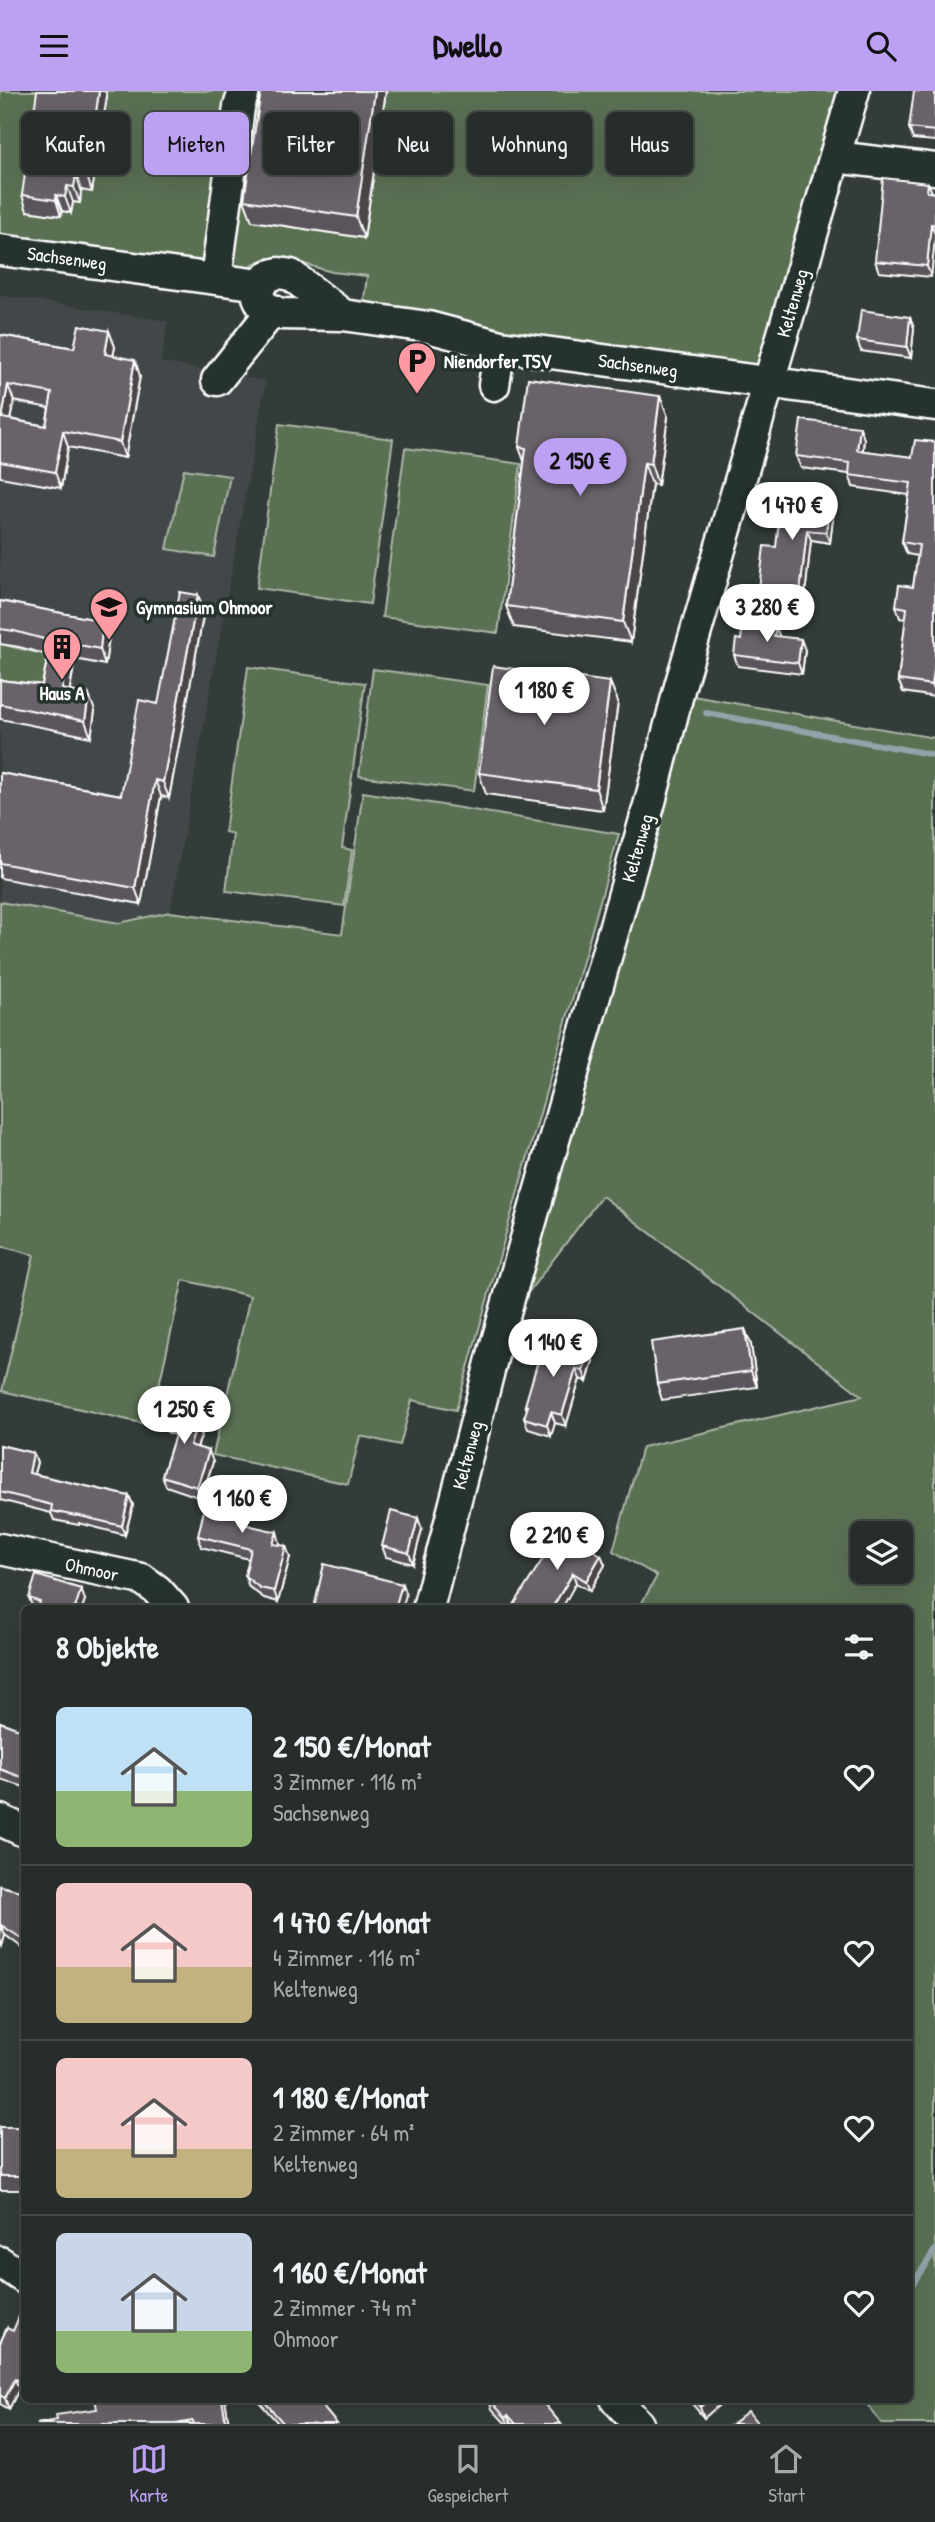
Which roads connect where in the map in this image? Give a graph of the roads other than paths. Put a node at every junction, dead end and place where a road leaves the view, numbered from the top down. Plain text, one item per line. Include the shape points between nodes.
1 (244, 91) edge
2 (854, 91) edge
3 (835, 157) junction
4 (935, 169) edge
5 (0, 250) edge
6 (216, 278) junction
7 (266, 298) junction
8 (343, 315) junction
9 (500, 346) junction
10 (217, 380) dead end
11 (769, 382) junction
12 (494, 385) dead end
13 (935, 405) edge
14 (0, 1549) edge
15 (170, 1605) edge
16 (429, 1605) edge
17 (0, 1820) edge
18 (21, 1830) edge
19 (0, 2262) edge
20 (21, 2275) edge
21 (620, 2403) edge
22 (638, 2424) edge

1 - 6 street
2 - 3 street, Keltenweg
3 - 4 street
3 - 11 street, Keltenweg
5 - 6 street, Sachsenweg
6 - 7 street, Sachsenweg
7 - 8 street, Sachsenweg via 289,315
7 - 8 street, Sachsenweg via 268,276 279,272 291,275
7 - 10 street
8 - 9 street, Sachsenweg via 428,327
9 - 11 street, Sachsenweg
9 - 12 street
11 - 13 street, Sachsenweg
11 - 16 street, Keltenweg via 493,1355
14 - 15 street, Ohmoor via 142,1579
17 - 18 street
19 - 20 street
21 - 22 street

